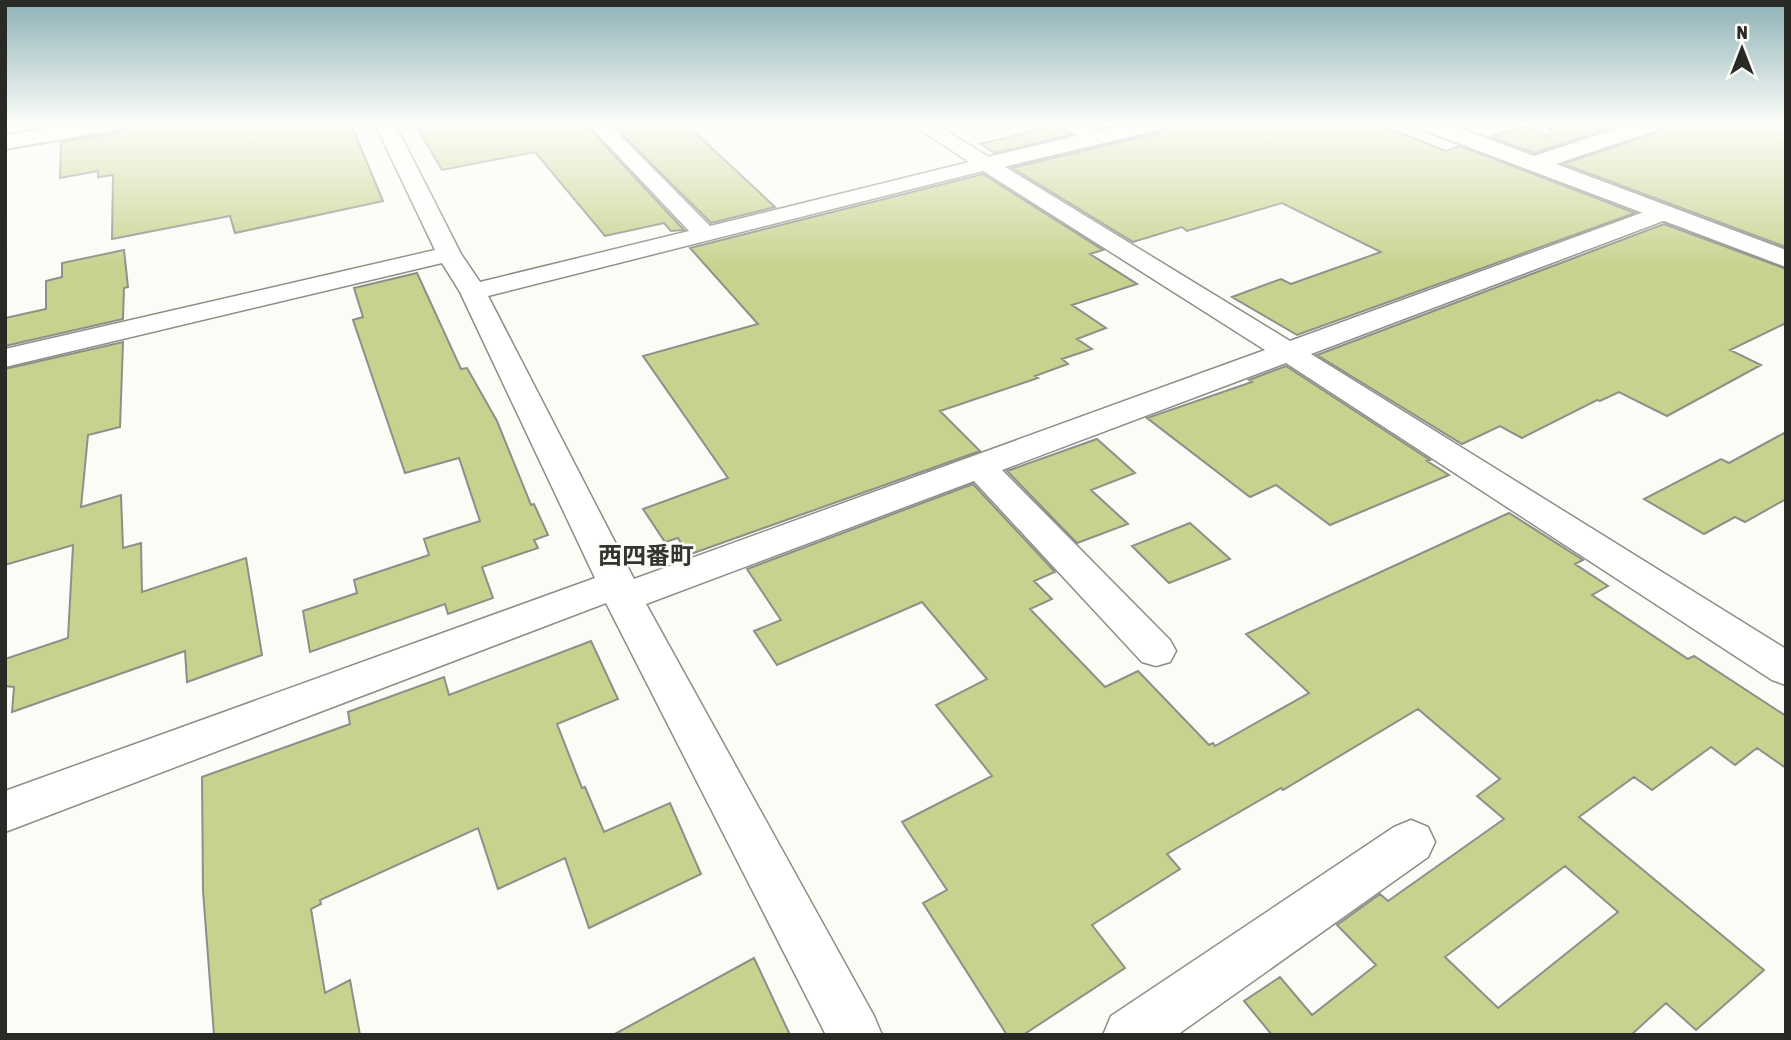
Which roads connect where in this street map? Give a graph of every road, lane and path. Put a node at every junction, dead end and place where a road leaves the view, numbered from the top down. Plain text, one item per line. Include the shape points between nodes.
1 (409, 173) edge
2 (645, 173) edge
3 (949, 173) edge
4 (1003, 173) edge
5 (1559, 173) edge
6 (1663, 213) junction
7 (704, 233) junction
8 (449, 254) junction
9 (1786, 259) edge
10 (473, 292) junction
11 (1288, 352) junction
12 (5, 358) edge
13 (980, 467) junction
14 (621, 591) junction
15 (1156, 651) dead end
16 (1786, 669) edge
17 (5, 812) edge
18 (1412, 842) dead end
19 (855, 1035) edge
20 (1130, 1035) edge

1 - 8 street
2 - 7 street
3 - 7 street
4 - 11 street
5 - 6 street
6 - 9 street
6 - 11 street
7 - 10 street
8 - 10 street
8 - 12 street
10 - 14 street
11 - 13 street
11 - 16 street
13 - 14 street
13 - 15 street
14 - 17 street
14 - 19 street
18 - 20 street

